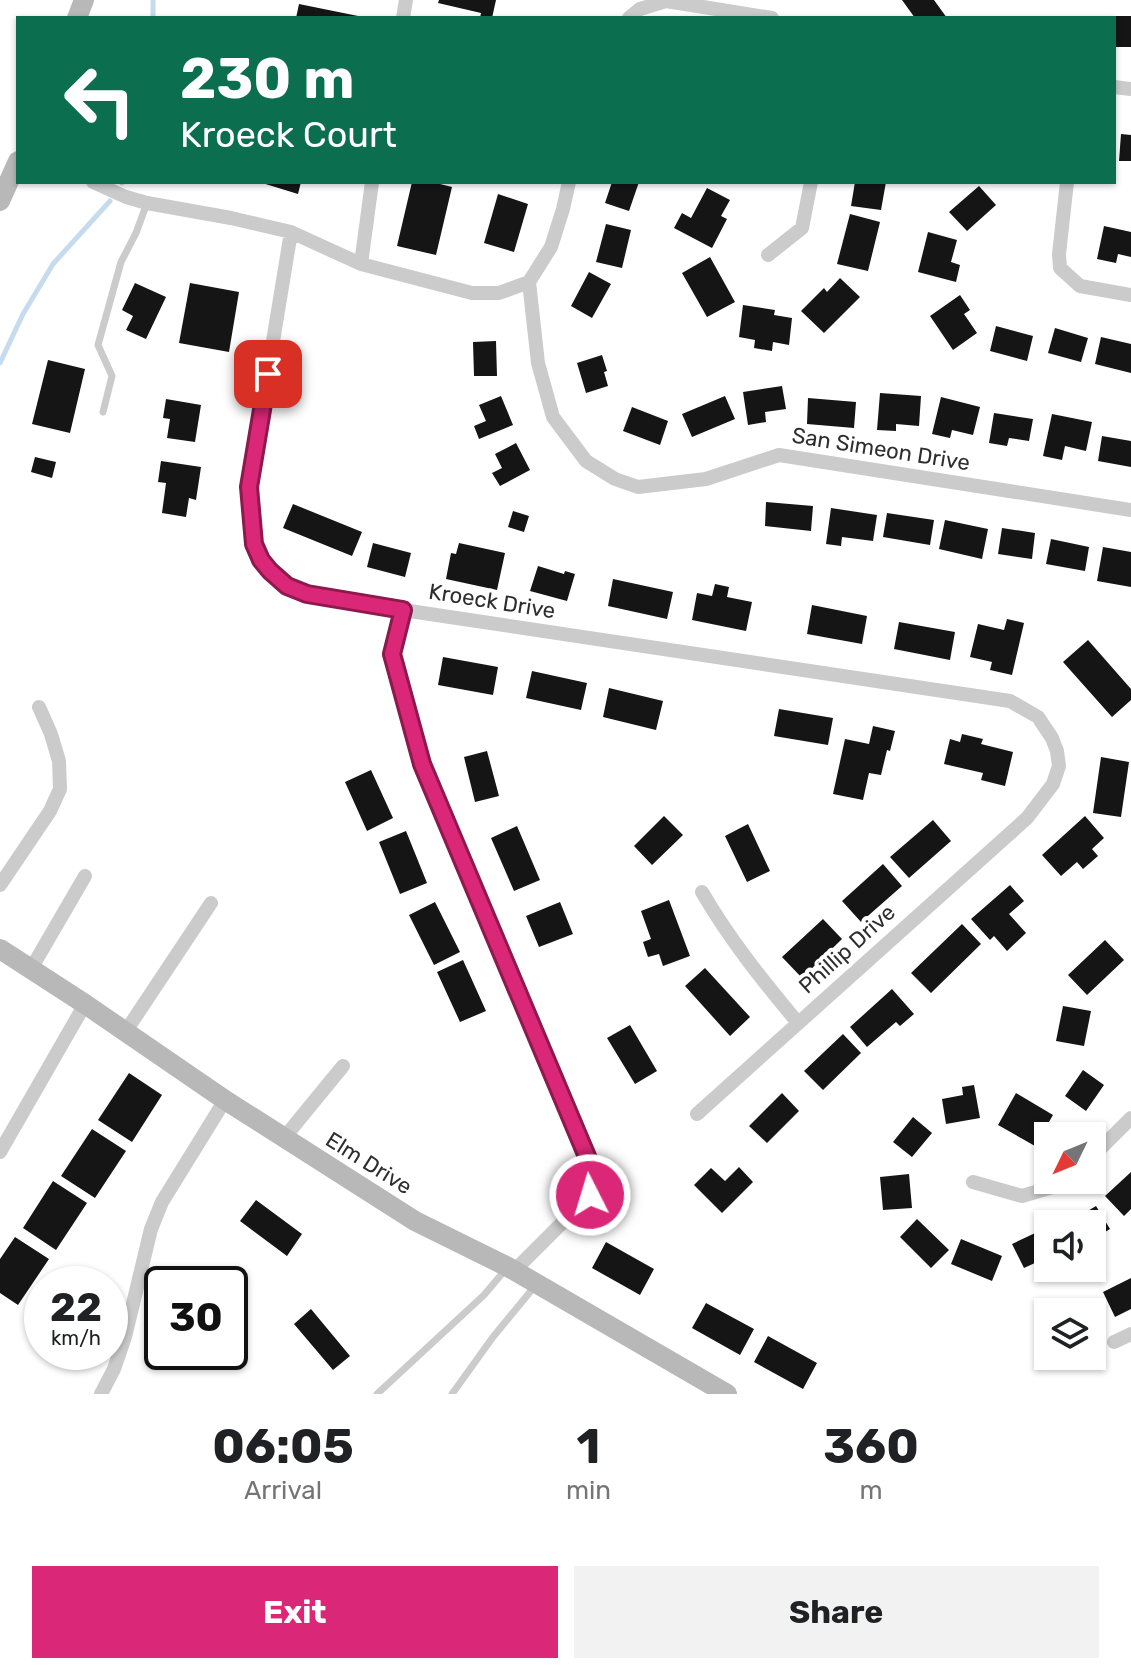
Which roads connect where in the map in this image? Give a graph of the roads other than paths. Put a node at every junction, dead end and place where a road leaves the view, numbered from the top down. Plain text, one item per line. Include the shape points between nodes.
1 (631, 16) edge
2 (760, 16) edge
3 (16, 165) edge
4 (97, 184) edge
5 (372, 184) edge
6 (569, 184) edge
7 (811, 184) edge
8 (1067, 184) edge
9 (0, 201) edge
10 (147, 203) junction
11 (291, 232) junction
12 (768, 255) dead end
13 (361, 264) junction
14 (529, 282) junction
15 (1131, 295) edge
16 (103, 412) dead end
17 (1131, 510) edge
18 (403, 610) junction
19 (39, 707) dead end
20 (1027, 818) joint
21 (85, 876) dead end
22 (0, 885) edge
23 (702, 892) dead end
24 (211, 903) dead end
25 (0, 949) edge
26 (31, 969) junction
27 (85, 1004) junction
28 (798, 1023) junction
29 (126, 1031) junction
30 (343, 1066) dead end
31 (225, 1100) junction
32 (697, 1114) dead end
33 (1131, 1118) edge
34 (284, 1138) junction
35 (1106, 1143) edge
36 (0, 1152) edge
37 (973, 1182) dead end
38 (1034, 1192) edge
39 (511, 1269) junction
40 (537, 1284) junction
41 (1131, 1334) edge
42 (1114, 1342) dead end
43 (101, 1394) edge
44 (377, 1394) edge
45 (452, 1394) edge
46 (727, 1394) edge

1 - 2 street via 666,1
3 - 9 street
4 - 10 street
5 - 13 street
6 - 14 street via 551,247
7 - 12 street via 802,228
8 - 15 street via 1060,268 1080,286
10 - 11 street
10 - 16 lane via 121,262 98,345 112,376
11 - 13 street
11 - 18 street via 249,487 254,544 261,560 287,586
13 - 14 street via 472,293 499,293
14 - 17 street, San Simeon Drive via 538,363 553,417 586,461 615,479 638,487 706,479 779,455
18 - 20 street, Kroeck Drive via 1010,701 1038,717 1057,751 1053,784
18 - 39 street, Kroeck Drive via 392,654 422,764 591,1166 590,1195
19 - 22 street via 59,761 60,789
20 - 28 street, Phillip Drive
21 - 26 street
23 - 28 street via 748,964
24 - 29 street
25 - 26 street, Elm Drive
26 - 27 street, Elm Drive
27 - 29 street, Elm Drive
27 - 36 street
28 - 32 street, Phillip Drive
29 - 31 street, Elm Drive
30 - 34 street
31 - 34 street, Elm Drive
31 - 43 street via 162,1202 125,1337
33 - 35 street
34 - 39 street, Elm Drive via 415,1221
37 - 38 street via 1022,1196
39 - 40 street, Elm Drive
39 - 44 lane
40 - 45 lane
40 - 46 street, Elm Drive
41 - 42 street

